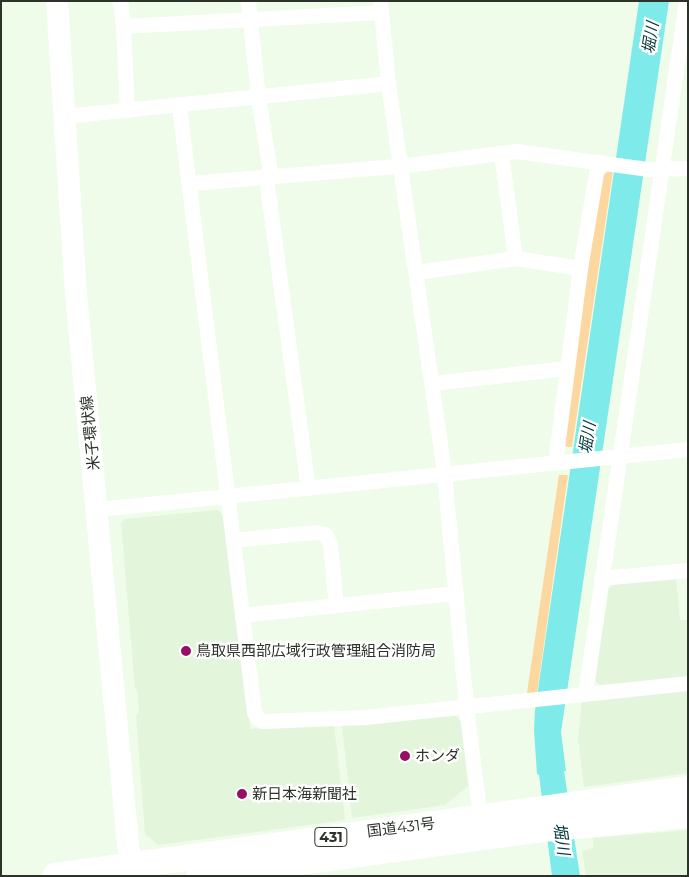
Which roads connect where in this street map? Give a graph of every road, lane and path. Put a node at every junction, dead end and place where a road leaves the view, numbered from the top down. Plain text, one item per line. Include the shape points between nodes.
1 (57, 1) edge
2 (120, 1) edge
3 (248, 1) edge
4 (686, 1) edge
5 (380, 7) edge
6 (249, 20) junction
7 (123, 26) junction
8 (682, 74) edge
9 (388, 83) junction
10 (258, 97) junction
11 (179, 106) junction
12 (127, 110) junction
13 (64, 116) junction
14 (501, 153) junction
15 (606, 163) junction
16 (400, 166) junction
17 (688, 168) edge
18 (655, 170) junction
19 (269, 177) junction
20 (190, 183) junction
21 (515, 258) junction
22 (580, 268) junction
23 (416, 272) junction
24 (567, 368) junction
25 (432, 383) junction
26 (688, 449) edge
27 (612, 458) junction
28 (558, 463) junction
29 (444, 473) junction
30 (308, 487) junction
31 (228, 497) junction
32 (98, 509) junction
33 (233, 540) junction
34 (688, 570) edge
35 (601, 578) junction
36 (456, 593) junction
37 (336, 605) junction
38 (242, 615) junction
39 (688, 683) edge
40 (579, 695) junction
41 (466, 707) junction
42 (688, 789) edge
43 (583, 814) junction
44 (688, 815) edge
45 (480, 817) junction
46 (532, 820) junction
47 (132, 870) edge
48 (55, 876) edge
49 (199, 876) edge

1 - 13 main road, 米子環状線
2 - 7 street
3 - 6 street
4 - 8 street
5 - 6 street
5 - 9 street
6 - 7 street
6 - 10 street
7 - 12 street
8 - 18 street
9 - 10 street
9 - 16 street
10 - 11 street
10 - 19 street
11 - 12 street
11 - 20 street
12 - 13 street
13 - 32 main road, 米子環状線 via 76,294
14 - 15 street via 516,151
14 - 16 street
14 - 21 street
15 - 18 street
15 - 22 street
16 - 19 street
16 - 23 street
17 - 18 street
18 - 27 street
19 - 20 street
19 - 30 street
20 - 31 street
21 - 22 street
21 - 23 street
22 - 24 street
23 - 25 street
24 - 25 street
24 - 28 street
25 - 29 street
26 - 27 street
27 - 28 street
27 - 35 street
28 - 29 street
29 - 30 street
29 - 36 street
30 - 31 street
31 - 32 street
31 - 33 street
32 - 47 main road, 米子環状線
33 - 37 street via 315,532 325,534 330,544
33 - 38 street
34 - 35 street
35 - 40 street
36 - 37 street
36 - 41 street
37 - 38 street
38 - 41 street via 254,712 262,721 365,717
39 - 40 street
40 - 41 street
41 - 45 street
42 - 43 highway, 国道431号 / 431
43 - 44 highway, 国道431号 / 431
43 - 46 highway, 国道431号 / 431
45 - 46 highway, 国道431号 / 431
45 - 47 highway, 国道431号 / 431
46 - 49 highway, 国道431号 / 431
47 - 48 highway, 国道431号 / 431

